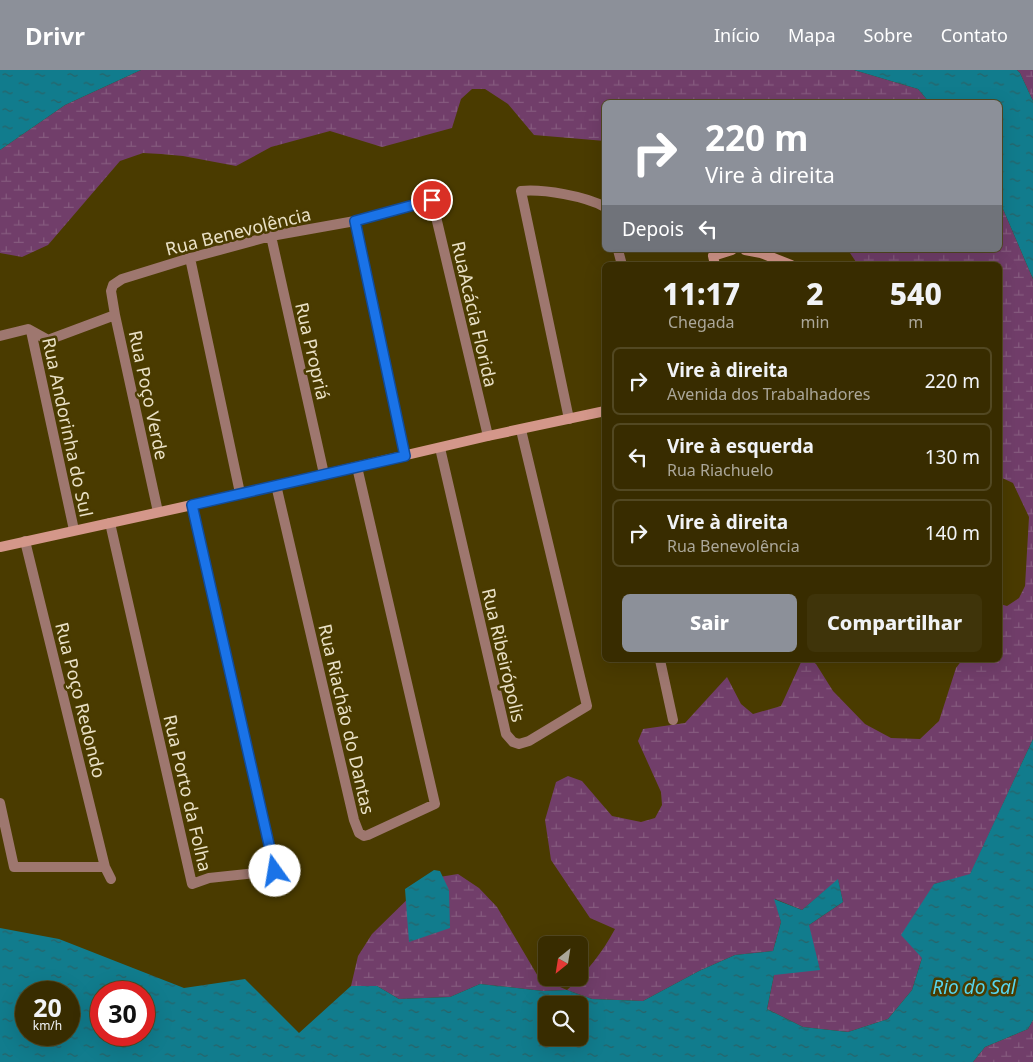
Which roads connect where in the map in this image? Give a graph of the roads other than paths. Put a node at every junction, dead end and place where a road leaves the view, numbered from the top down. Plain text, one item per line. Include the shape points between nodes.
1 (432, 200) joint
2 (602, 206) edge
3 (355, 221) junction
4 (271, 236) junction
5 (726, 252) edge
6 (753, 252) edge
7 (712, 257) edge
8 (190, 258) junction
9 (783, 262) edge
10 (113, 285) joint
11 (115, 315) junction
12 (31, 331) junction
13 (0, 336) edge
14 (602, 412) edge
15 (570, 419) junction
16 (521, 430) junction
17 (488, 436) junction
18 (440, 448) junction
19 (405, 456) junction
20 (357, 467) junction
21 (324, 474) junction
22 (276, 485) junction
23 (240, 493) junction
24 (192, 505) junction
25 (158, 512) junction
26 (110, 522) junction
27 (74, 530) junction
28 (26, 541) junction
29 (0, 547) edge
30 (660, 662) edge
31 (673, 720) dead end
32 (0, 803) edge
33 (105, 866) junction
34 (111, 879) dead end

1 - 3 street, Rua Benevolência
1 - 17 street, RuaAcácia Florida
2 - 15 street via 551,192 520,190
3 - 4 street, Rua Benevolência
3 - 19 street
4 - 8 street, Rua Benevolência
4 - 21 street, Rua Propriá
5 - 7 street
6 - 9 street
8 - 10 street, Rua Benevolência
8 - 23 street
10 - 11 street, Rua Poço Verde
11 - 12 street via 48,340
11 - 25 street, Rua Poço Verde
12 - 13 street via 28,328
12 - 27 street, Rua Andorinha do Sul
14 - 15 street
15 - 16 street
16 - 17 street
16 - 18 street, Rua Ribeirópolis via 587,706 522,743 513,742 506,734
17 - 18 street
18 - 19 street
19 - 20 street
20 - 21 street
20 - 22 street, Rua Riachão do Dantas via 435,804 364,836 359,833 354,820
21 - 22 street
22 - 23 street
23 - 24 street
24 - 25 street
24 - 26 street, Rua Porto da Folha via 275,871 209,878 192,884
25 - 26 street
26 - 27 street
27 - 28 street
28 - 29 street
28 - 33 street, Rua Poço Redondo
30 - 31 street
32 - 33 street via 14,867
33 - 34 street, Rua Poço Redondo

